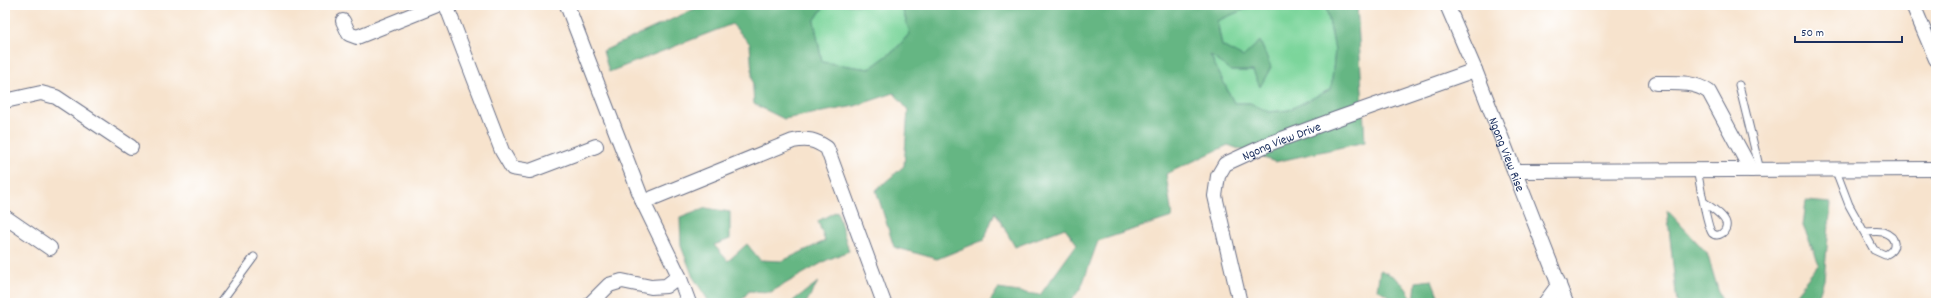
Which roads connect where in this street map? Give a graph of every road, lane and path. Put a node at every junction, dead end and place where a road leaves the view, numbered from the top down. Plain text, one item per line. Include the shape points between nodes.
1 (436, 5) edge
2 (446, 5) edge
3 (567, 5) edge
4 (1447, 5) edge
5 (1913, 5) edge
6 (343, 21) dead end
7 (1936, 59) edge
8 (1475, 70) junction
9 (1656, 83) dead end
10 (1739, 86) dead end
11 (5, 101) edge
12 (596, 146) dead end
13 (131, 147) dead end
14 (1697, 169) junction
15 (1936, 169) edge
16 (1514, 170) junction
17 (1755, 170) junction
18 (1836, 170) junction
19 (643, 202) junction
20 (1704, 202) dead end
21 (5, 217) edge
22 (1864, 232) dead end
23 (50, 248) dead end
24 (254, 257) dead end
25 (679, 276) junction
26 (1559, 284) junction
27 (220, 303) edge
28 (591, 303) edge
29 (689, 303) edge
30 (884, 303) edge
31 (1240, 303) edge
32 (1545, 303) edge
33 (1566, 303) edge

1 - 6 street via 357,37 349,34
2 - 12 street via 502,151 512,168 530,170
3 - 19 street
4 - 8 street, Ngong View Rise
5 - 7 street
8 - 16 street, Ngong View Rise
8 - 31 street, Ngong View Drive via 1336,119 1225,164 1218,176 1215,196
9 - 17 street via 1690,84 1709,92
10 - 17 lane
11 - 13 street via 41,93 56,97
14 - 16 street
14 - 17 street
14 - 20 lane
15 - 18 street
16 - 26 street, Ngong View Rise
17 - 18 street
18 - 22 lane via 1849,205
19 - 25 street
19 - 30 street via 793,141 804,138 815,140 827,148
21 - 23 street
24 - 27 lane
25 - 28 street via 666,286 651,287 622,281 609,285
25 - 29 street
26 - 32 street
26 - 33 street, Ngong View Rise

